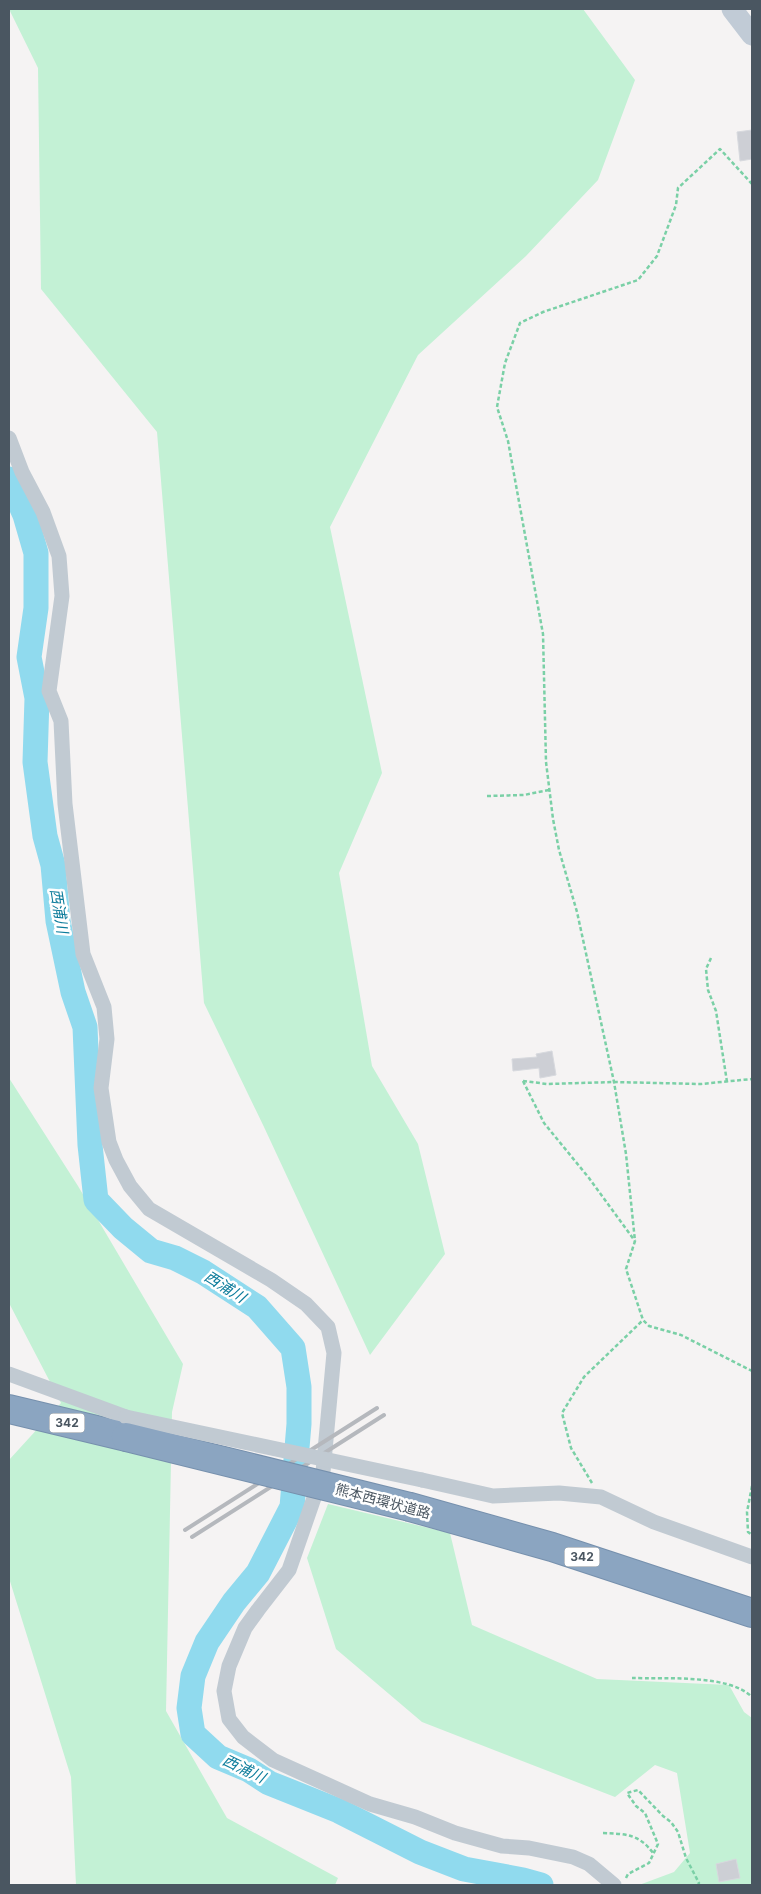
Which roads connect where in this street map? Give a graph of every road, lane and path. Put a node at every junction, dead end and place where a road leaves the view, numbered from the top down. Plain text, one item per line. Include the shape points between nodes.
1 (732, 9) edge
2 (752, 35) edge
3 (752, 184) edge
4 (9, 438) edge
5 (549, 790) junction
6 (487, 796) dead end
7 (711, 958) dead end
8 (752, 1079) edge
9 (614, 1082) junction
10 (727, 1082) junction
11 (635, 1241) junction
12 (644, 1320) junction
13 (752, 1371) edge
14 (9, 1374) edge
15 (9, 1409) edge
16 (126, 1427) junction
17 (599, 1486) dead end
18 (752, 1486) edge
19 (752, 1535) edge
20 (752, 1557) edge
21 (752, 1613) edge
22 (632, 1678) dead end
23 (752, 1697) edge
24 (603, 1833) dead end
25 (653, 1853) junction
26 (611, 1882) edge
27 (698, 1885) edge

1 - 2 main road
3 - 5 path via 720,149 678,188 676,205 657,256 638,280 520,322 505,364 497,407 508,441 543,634
4 - 26 street via 43,512 58,556 62,596 50,691 61,721 65,804 83,954 104,1007 107,1039 101,1088 109,1142 130,1186 149,1209 272,1280 306,1304 328,1327 334,1353 323,1472 289,1570 245,1628 229,1666 224,1691 229,1719 243,1737 273,1760 370,1804 502,1846 573,1857 589,1864
5 - 6 path via 524,795
5 - 9 path via 559,850 577,912
7 - 10 path via 706,969 708,990 716,1011
8 - 10 path
9 - 10 path
9 - 11 path
9 - 11 path via 547,1084 523,1081 544,1123 590,1178
11 - 12 path via 626,1269
12 - 13 path via 648,1326 681,1335
12 - 17 path via 584,1377 562,1413 571,1448 591,1482
14 - 16 street
15 - 16 highway, 熊本西環状道路 / 342
16 - 20 street, bridge via 422,1480 493,1496 559,1493 601,1497 654,1522
16 - 21 highway, 熊本西環状道路 / 342, bridge via 552,1547
18 - 19 path via 747,1512 748,1532
22 - 23 path via 721,1682
24 - 25 path via 623,1834 645,1842
25 - 26 path via 649,1863
25 - 27 path via 658,1844 645,1814 627,1792 638,1790 671,1822 700,1883

